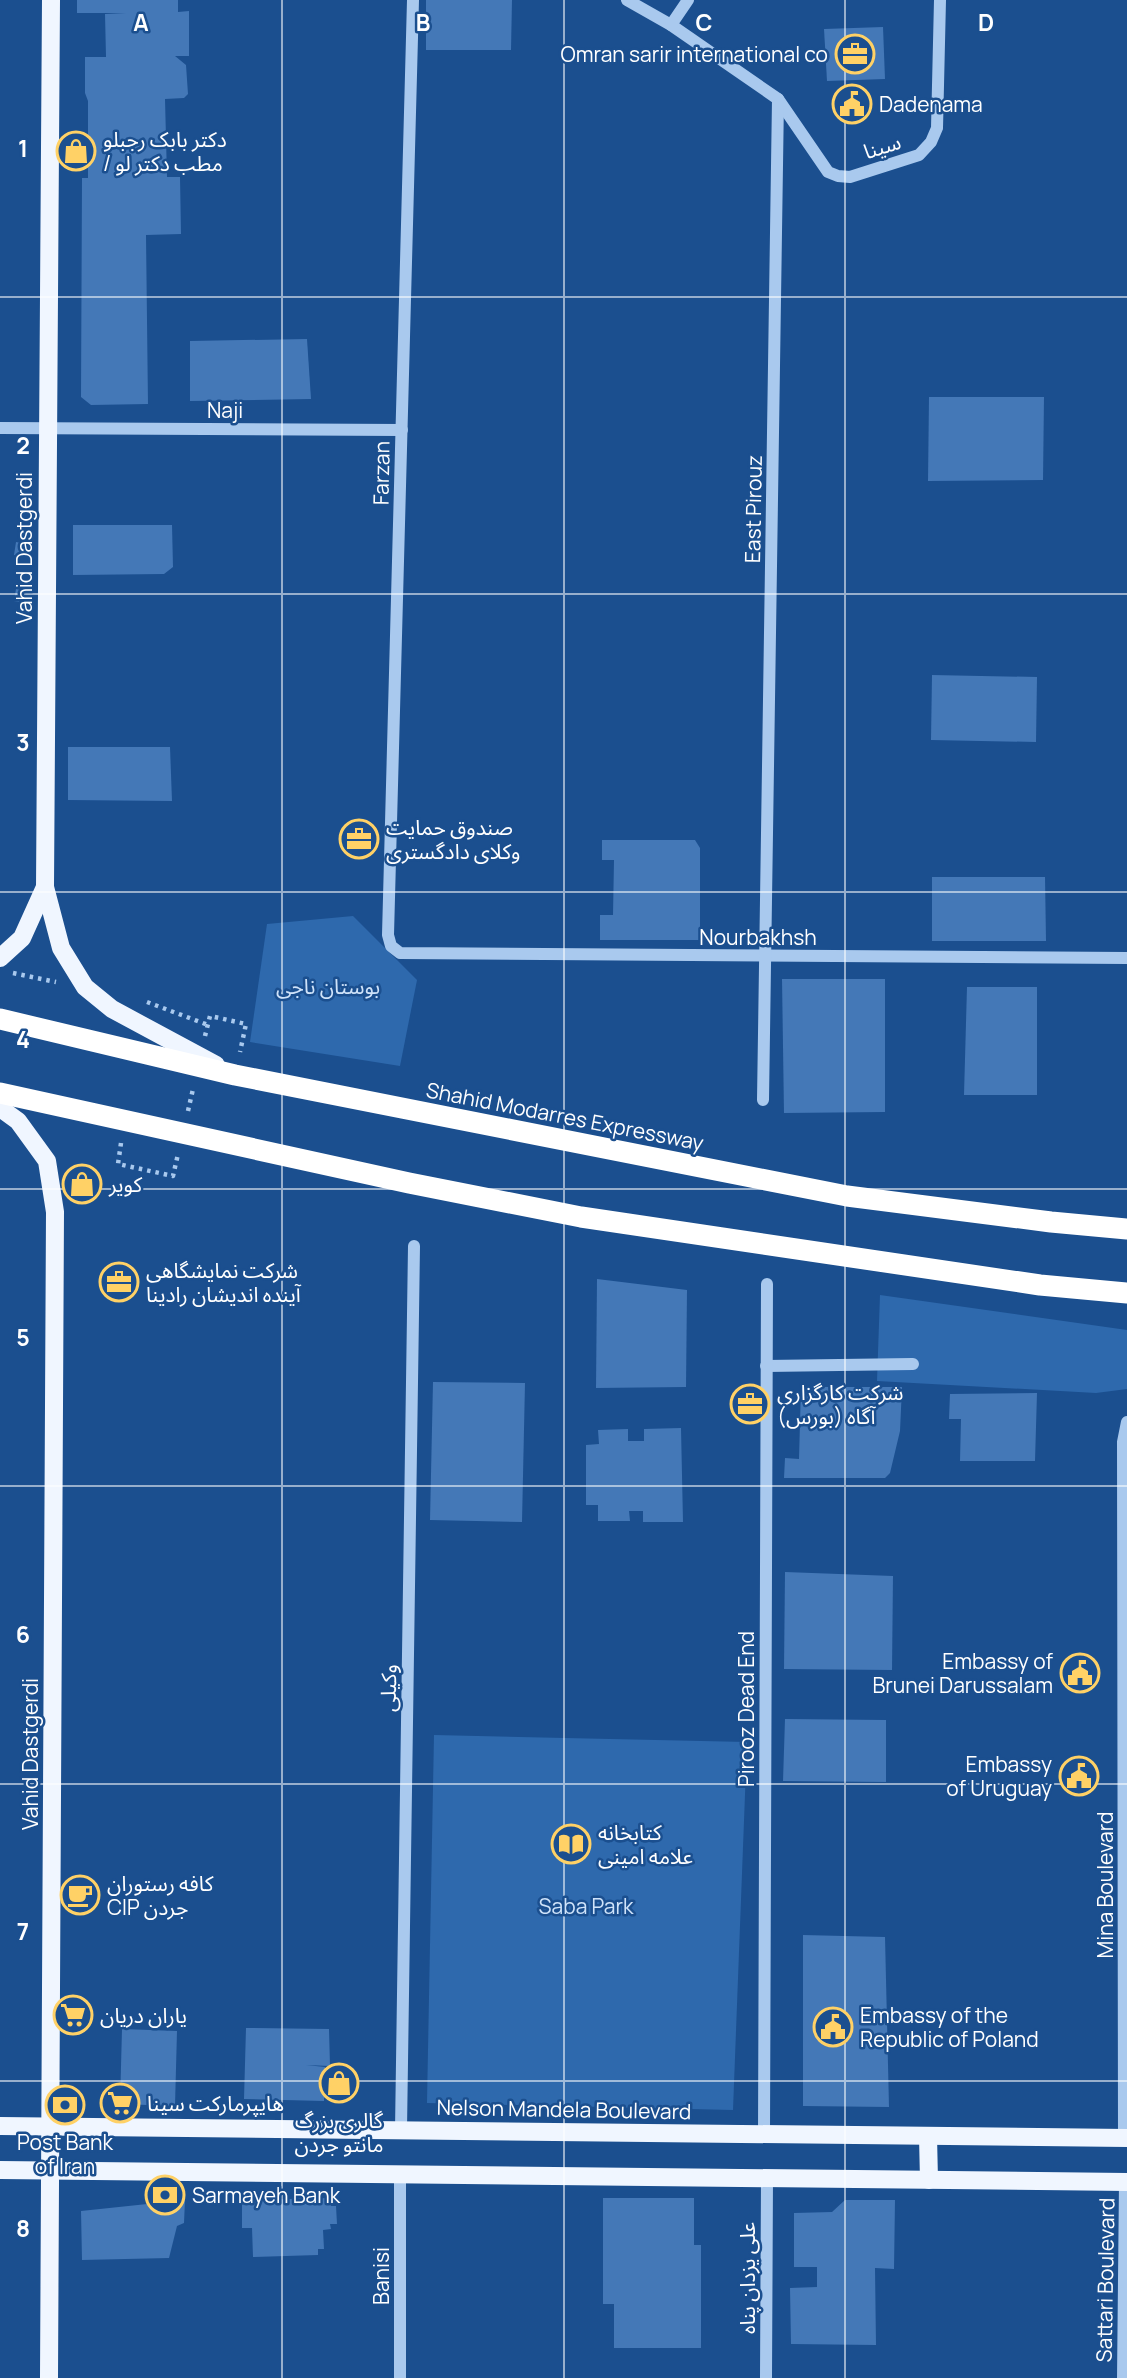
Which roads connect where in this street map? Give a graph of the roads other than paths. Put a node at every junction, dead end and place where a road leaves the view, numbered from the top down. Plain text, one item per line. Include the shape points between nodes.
1 (51, 0) edge
2 (413, 0) edge
3 (688, 0) edge
4 (940, 0) edge
5 (633, 2) edge
6 (671, 25) junction
7 (778, 99) junction
8 (0, 428) edge
9 (48, 429) junction
10 (402, 430) junction
11 (45, 887) junction
12 (391, 946) joint
13 (766, 956) junction
14 (0, 958) edge
15 (1127, 958) edge
16 (0, 1019) edge
17 (235, 1075) junction
18 (0, 1093) edge
19 (763, 1100) dead end
20 (0, 1108) edge
21 (1127, 1229) edge
22 (414, 1246) dead end
23 (767, 1284) dead end
24 (1127, 1293) edge
25 (913, 1364) dead end
26 (766, 1366) junction
27 (1127, 1422) edge
28 (1126, 2098) edge
29 (0, 2126) edge
30 (51, 2127) junction
31 (401, 2130) junction
32 (764, 2134) junction
33 (928, 2136) junction
34 (1126, 2138) edge
35 (0, 2170) edge
36 (51, 2171) junction
37 (400, 2175) junction
38 (766, 2178) junction
39 (929, 2180) junction
40 (1126, 2182) edge
41 (1126, 2241) edge
42 (50, 2378) edge
43 (400, 2378) edge
44 (766, 2378) edge
45 (1123, 2378) edge

1 - 9 main road, Vahid Dastgerdi
2 - 10 street, Farzan
3 - 6 street
4 - 7 street, سینا via 937,128 919,155 850,177 838,176 828,172
5 - 6 street
6 - 7 street
7 - 13 street, East Pirouz
8 - 9 street, Naji
9 - 10 street, Naji
9 - 11 main road, Vahid Dastgerdi
10 - 12 street, Farzan
11 - 14 main road, Vahid Dastgerdi via 22,938
11 - 17 main road, Vahid Dastgerdi via 61,948 85,988 112,1009
12 - 13 street, Nourbakhsh via 400,953
13 - 15 street, Nourbakhsh
13 - 19 street, East Pirouz
16 - 17 highway, Shahid Modarres Expressway
17 - 21 highway, Shahid Modarres Expressway via 847,1196
18 - 24 highway via 581,1217 1040,1285
20 - 30 main road, Vahid Dastgerdi via 18,1121 47,1161 55,1212
22 - 31 street, وكيلی
23 - 26 street, Pirooz Dead End
25 - 26 street
26 - 32 street, Pirooz Dead End
27 - 28 street, Mina Boulevard via 1123,1442
28 - 34 street, Mina Boulevard
29 - 30 main road, Nelson Mandela Boulevard
30 - 31 main road, Nelson Mandela Boulevard
30 - 36 main road, Vahid Dastgerdi
31 - 32 main road, Nelson Mandela Boulevard
32 - 33 main road, Nelson Mandela Boulevard
33 - 34 main road, Nelson Mandela Boulevard
33 - 39 main road
35 - 36 main road
36 - 37 main road
36 - 42 main road, Vahid Dastgerdi
37 - 38 main road
37 - 43 street, Banisi
38 - 39 main road
38 - 44 street, علی یزدان پناه
39 - 40 main road
40 - 41 street, Sattari Boulevard
41 - 45 street, Sattari Boulevard

